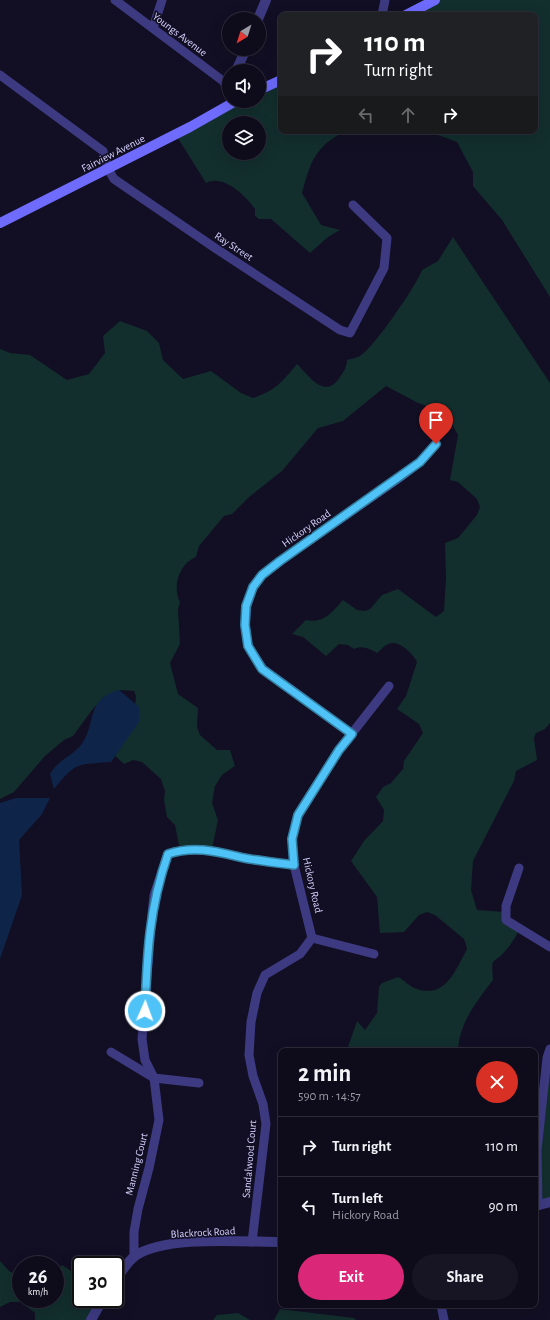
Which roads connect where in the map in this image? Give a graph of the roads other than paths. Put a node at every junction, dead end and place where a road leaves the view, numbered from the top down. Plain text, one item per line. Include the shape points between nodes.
1 (115, 0) edge
2 (162, 0) edge
3 (266, 0) edge
4 (385, 0) edge
5 (435, 0) edge
6 (261, 12) edge
7 (383, 12) edge
8 (412, 12) edge
9 (153, 28) junction
10 (0, 75) edge
11 (222, 80) edge
12 (278, 81) edge
13 (266, 87) edge
14 (224, 108) edge
15 (108, 169) junction
16 (353, 205) dead end
17 (0, 223) edge
18 (436, 444) dead end
19 (389, 686) dead end
20 (352, 734) junction
21 (294, 865) junction
22 (519, 868) dead end
23 (312, 938) junction
24 (550, 947) edge
25 (374, 954) dead end
26 (550, 1049) edge
27 (111, 1052) dead end
28 (154, 1078) junction
29 (199, 1083) dead end
30 (538, 1141) edge
31 (550, 1202) edge
32 (538, 1205) edge
33 (252, 1242) junction
34 (278, 1242) edge
35 (134, 1257) junction
36 (124, 1269) edge
37 (98, 1308) edge
38 (442, 1308) edge
39 (91, 1320) edge
40 (444, 1320) edge

1 - 9 street, Youngs Avenue
2 - 9 street
3 - 6 street
4 - 7 street
5 - 8 main road
9 - 11 street, Youngs Avenue
10 - 15 street, Ray Street via 103,151
12 - 13 main road
14 - 15 main road, Fairview Avenue
15 - 16 street, Ray Street via 114,179 215,248 340,330 350,333 384,268 387,238
15 - 17 main road, Fairview Avenue
18 - 20 street, Hickory Road via 420,462 402,476 262,575 253,587 246,606 248,646 262,669
19 - 20 street, Hickory Road
20 - 21 street, Hickory Road via 298,815 292,839
21 - 23 street, Hickory Road
21 - 28 street, Manning Court via 245,858 211,849 179,850 168,854 154,895 142,1039 145,1060
22 - 24 street via 506,906 506,920
23 - 25 street
23 - 33 street, Sandalwood Court via 300,954 265,975 257,993 251,1022 249,1055 266,1124
26 - 30 street
27 - 28 street
28 - 29 street
28 - 35 street, Manning Court via 159,1120 138,1209 134,1232
31 - 32 street
33 - 34 street, Blackrock Road
33 - 35 street, Blackrock Road via 171,1245 148,1250
35 - 36 street, Blackrock Road
37 - 39 street
38 - 40 street

